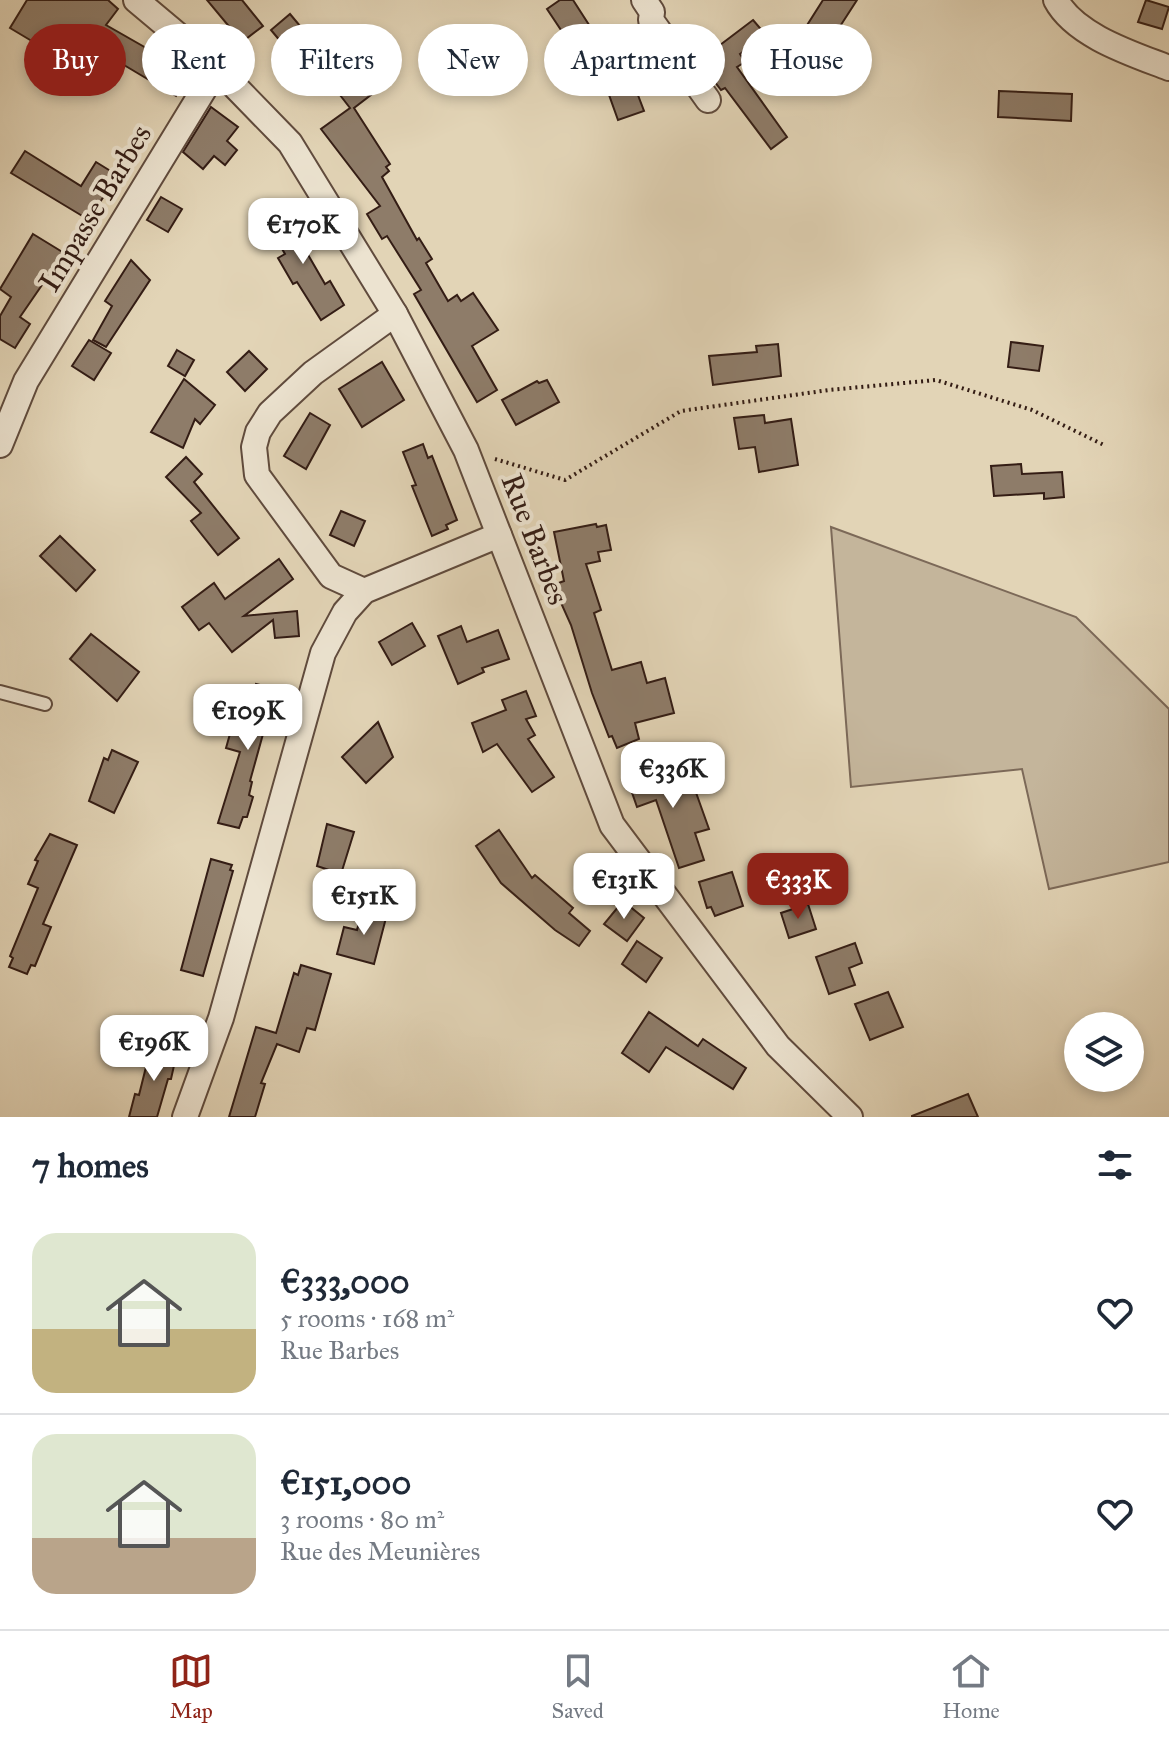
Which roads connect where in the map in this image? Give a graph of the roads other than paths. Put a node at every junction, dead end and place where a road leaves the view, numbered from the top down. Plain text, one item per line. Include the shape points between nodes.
1 (136, 0) edge
2 (644, 0) edge
3 (1056, 0) edge
4 (165, 24) edge
5 (1169, 68) edge
6 (200, 96) edge
7 (244, 96) edge
8 (708, 100) dead end
9 (395, 314) junction
10 (0, 392) edge
11 (13, 414) junction
12 (0, 445) edge
13 (499, 535) junction
14 (364, 591) junction
15 (0, 692) edge
16 (45, 704) dead end
17 (185, 1117) edge
18 (850, 1117) edge

1 - 4 street, Rue Barbes
2 - 8 street via 651,20
3 - 5 street via 1104,42
6 - 11 street, Impasse Barbes via 26,381
7 - 9 street, Rue Barbes via 290,143
9 - 13 street, Rue Barbes via 466,450
9 - 14 street via 313,373 270,413 254,447 257,475 331,576
10 - 11 street via 10,399
11 - 12 street, Impasse Barbes
13 - 14 street
13 - 18 street, Rue Barbes via 612,825 778,1046
14 - 17 street via 345,612 323,653 221,1018
15 - 16 lane

